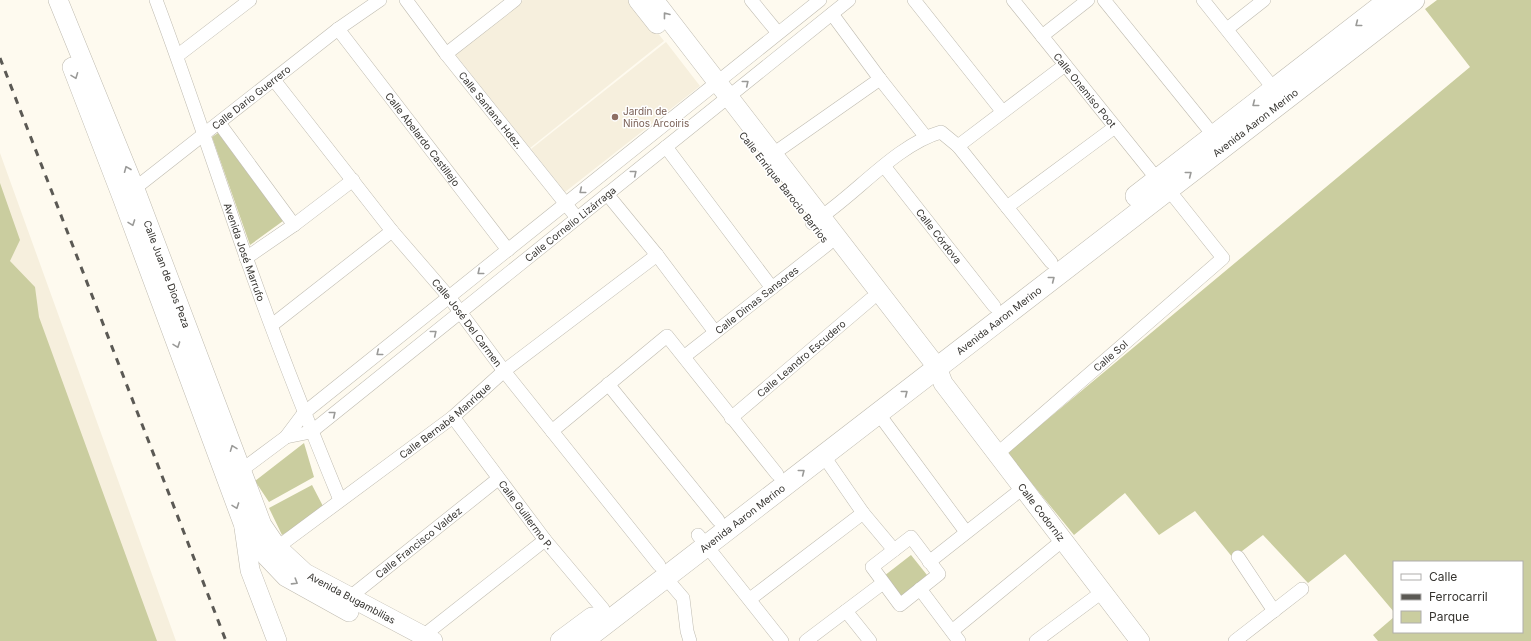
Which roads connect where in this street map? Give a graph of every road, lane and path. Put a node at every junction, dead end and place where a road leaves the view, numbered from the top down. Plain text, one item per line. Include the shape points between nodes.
1 (46, 0) edge
2 (58, 0) edge
3 (156, 0) edge
4 (250, 0) edge
5 (380, 0) edge
6 (406, 0) edge
7 (515, 0) edge
8 (638, 0) edge
9 (654, 0) edge
10 (751, 0) edge
11 (820, 0) edge
12 (849, 0) edge
13 (914, 0) edge
14 (1013, 0) edge
15 (1088, 0) edge
16 (1104, 0) edge
17 (1203, 0) edge
18 (1264, 0) edge
19 (1389, 0) edge
20 (1414, 0) edge
21 (832, 14) junction
22 (338, 29) junction
23 (1227, 29) junction
24 (778, 34) junction
25 (1042, 36) junction
26 (446, 54) junction
27 (177, 56) junction
28 (1065, 65) junction
29 (880, 79) junction
30 (274, 80) junction
31 (718, 93) junction
32 (1278, 95) junction
33 (1002, 111) junction
34 (219, 123) junction
35 (1115, 127) junction
36 (204, 135) junction
37 (925, 136) junction
38 (1214, 136) junction
39 (958, 146) junction
40 (666, 147) junction
41 (773, 154) junction
42 (884, 166) junction
43 (353, 180) junction
44 (1163, 184) junction
45 (129, 193) junction
46 (608, 194) junction
47 (565, 204) junction
48 (1007, 207) junction
49 (577, 218) junction
50 (817, 220) junction
51 (294, 225) junction
52 (392, 231) junction
53 (828, 244) junction
54 (508, 250) junction
55 (657, 255) junction
56 (246, 258) junction
57 (1223, 258) joint
58 (1051, 262) junction
59 (772, 288) junction
60 (448, 297) junction
61 (871, 299) junction
62 (994, 306) junction
63 (459, 313) junction
64 (272, 325) junction
65 (715, 332) junction
66 (685, 356) junction
67 (932, 369) junction
68 (504, 371) junction
69 (608, 384) junction
70 (304, 413) junction
71 (878, 413) junction
72 (453, 417) junction
73 (731, 418) junction
74 (552, 430) junction
75 (311, 432) junction
76 (286, 437) junction
77 (997, 454) junction
78 (823, 455) junction
79 (777, 474) junction
80 (234, 476) junction
81 (498, 479) junction
82 (1023, 488) junction
83 (340, 500) junction
84 (863, 513) junction
85 (718, 520) junction
86 (244, 526) junction
87 (966, 532) junction
88 (545, 540) junction
89 (702, 540) junction
90 (1064, 540) junction
91 (894, 550) junction
92 (272, 551) junction
93 (1238, 557) dead end
94 (929, 562) junction
95 (250, 570) junction
96 (662, 571) junction
97 (883, 583) junction
98 (920, 589) junction
99 (1302, 589) dead end
100 (1102, 592) junction
101 (750, 599) junction
102 (345, 602) junction
103 (603, 609) junction
104 (846, 611) junction
105 (1274, 611) junction
106 (955, 636) edge
107 (1050, 636) edge
108 (421, 639) edge
109 (277, 641) edge
110 (561, 641) edge
111 (583, 641) edge
112 (690, 641) edge
113 (782, 641) edge
114 (806, 641) edge
115 (870, 641) edge
116 (1036, 641) edge
117 (1140, 641) edge
118 (1236, 641) edge

1 -> 45 street, Calle Juan de Dios Peza
45 -> 2 street, Calle Juan de Dios Peza
3 - 27 street, Avenida José Marrufo
4 - 27 street
5 - 22 street, Calle Dario Guerrero
6 - 26 street, Calle Santana Hdez.
7 - 26 street
8 - 31 street, Calle Enrique Barocio Barrios
31 -> 9 street, Calle Enrique Barocio Barrios
10 - 24 street
11 - 24 street, Calle Cornelio Lizárraga
12 - 21 street, Calle Cornelio Lizárraga
13 - 33 street
14 - 25 street, Calle Onemiso Poot
15 - 25 street
16 - 38 street
17 - 23 street
18 - 23 street
19 -> 32 main road, Avenida Aaron Merino
20 - 32 main road, Avenida Aaron Merino
21 - 29 street
31 -> 21 street, Calle Cornelio Lizárraga
22 - 30 street, Calle Dario Guerrero
22 - 54 street, Calle Abelardo Castillejo
23 - 32 street
24 - 31 street, Calle Cornelio Lizárraga
25 - 28 street, Calle Onemiso Poot
26 - 47 street, Calle Santana Hdez.
27 - 36 street, Avenida José Marrufo
28 - 33 street
28 - 35 street, Calle Onemiso Poot
29 - 37 street
29 - 41 street
30 - 34 street, Calle Dario Guerrero
30 - 43 street, Calle José Del Carmen
31 - 40 street, Calle Cornelio Lizárraga
31 - 41 street, Calle Enrique Barocio Barrios
31 -> 47 street, Calle Cornelio Lizárraga
31 - 50 street, Calle Enrique Barocio Barrios
32 -> 38 main road, Avenida Aaron Merino
44 -> 32 main road, Avenida Aaron Merino
33 - 39 street
34 - 36 street, Calle Dario Guerrero
34 - 51 street
35 - 44 street, Calle Onemiso Poot
35 - 48 street
36 - 45 street, Calle Dario Guerrero
36 - 56 street, Avenida José Marrufo
37 - 39 street via 941,132
37 - 42 street
38 - 44 main road, Avenida Aaron Merino
39 - 48 street
46 -> 40 street, Calle Cornelio Lizárraga
40 - 59 street
41 - 50 street, Calle Enrique Barocio Barrios
42 - 50 street
42 - 62 street, Calle Córdova
43 - 51 street
43 - 52 street, Calle José Del Carmen
44 - 57 street, Calle Onemiso Poot
44 - 58 main road, Avenida Aaron Merino
67 -> 44 main road, Avenida Aaron Merino
45 - 80 street, Calle Juan de Dios Peza
46 - 49 street, Calle Cornelio Lizárraga
46 - 55 street
47 - 49 street, Calle Santana Hdez.
47 - 54 street, Calle Cornelio Lizárraga
48 - 58 street
49 - 63 street, Calle Cornelio Lizárraga
50 - 53 street, Calle Enrique Barocio Barrios
50 - 67 street, Calle Enrique Barocio Barrios
51 - 56 street
52 - 60 street, Calle José Del Carmen
52 - 64 street
53 - 59 street, Calle Dimas Sansores
53 - 61 street, Calle Enrique Barocio Barrios
54 -> 60 street, Calle Cornelio Lizárraga
55 - 65 street
55 - 68 street, Calle Bernabé Manrique
56 - 64 street, Avenida José Marrufo
57 - 77 street, Calle Sol
58 - 62 main road, Avenida Aaron Merino
59 - 65 street, Calle Dimas Sansores
60 - 63 street, Calle José Del Carmen
60 -> 70 street, Calle Cornelio Lizárraga
61 - 67 street, Calle Enrique Barocio Barrios
61 - 73 street, Calle Leandro Escudero
62 - 67 main road, Avenida Aaron Merino
63 - 68 street, Calle José Del Carmen
75 -> 63 street, Calle Cornelio Lizárraga
64 - 70 street, Avenida José Marrufo
65 - 66 street, Calle Dimas Sansores
66 - 69 street via 667,336
66 - 73 street
71 -> 67 main road, Avenida Aaron Merino
67 - 77 street, Calle Codorníz
67 - 79 main road, Avenida Aaron Merino
68 - 72 street, Calle Bernabé Manrique
68 - 74 street, Calle José Del Carmen
69 - 74 street
69 - 85 street
70 - 75 street, Avenida José Marrufo
70 - 76 street, Calle Cornelio Lizárraga
71 - 78 main road, Avenida Aaron Merino
71 - 87 street
72 - 81 street, Calle Guillermo P.
72 - 83 street, Calle Bernabé Manrique
73 - 79 street
74 - 96 street, Calle José Del Carmen
75 - 76 street, Calle Cornelio Lizárraga
75 - 83 street, Avenida José Marrufo
76 - 80 street, Calle Cornelio Lizárraga
77 - 82 street, Calle Codorníz
78 - 84 street
89 -> 78 main road, Avenida Aaron Merino
79 - 85 main road, Avenida Aaron Merino
80 -> 86 street, Calle Juan de Dios Peza
80 - 92 street, Calle Juan de Dios Peza via 262,525
81 - 88 street, Calle Guillermo P.
81 - 102 street, Calle Francisco Valdez
82 - 87 street
82 - 90 street, Calle Codorníz
83 - 92 street, Calle Bernabé Manrique
84 - 91 street
84 - 101 street
85 - 89 main road, Avenida Aaron Merino
86 - 92 street, Calle Juan de Dios Peza
86 - 95 street, Calle Juan de Dios Peza
87 - 94 street
88 - 103 street, Calle Guillermo P.
88 - 108 street
89 - 96 main road, Avenida Aaron Merino
89 - 101 street
90 - 100 street, Calle Codorníz
90 - 106 street
91 - 94 street via 911,537
91 - 97 street via 872,567
92 - 95 street, Calle Bernabé Manrique
92 - 102 street, Avenida Bugambilias
93 - 105 street
94 - 98 street via 939,574
95 - 109 street, Calle Juan de Dios Peza
96 - 103 main road, Avenida Aaron Merino
96 - 111 main road, Avenida Aaron Merino
96 - 112 street, Calle José Del Carmen via 683,598
97 - 98 street via 900,605
97 - 104 street
98 - 106 street
99 - 105 street
100 - 107 street
100 - 117 street, Calle Codorníz
101 - 113 street
102 - 108 street, Avenida Bugambilias
103 - 110 main road, Avenida Aaron Merino
104 - 114 street
104 - 115 street
105 - 118 street
107 - 116 street

